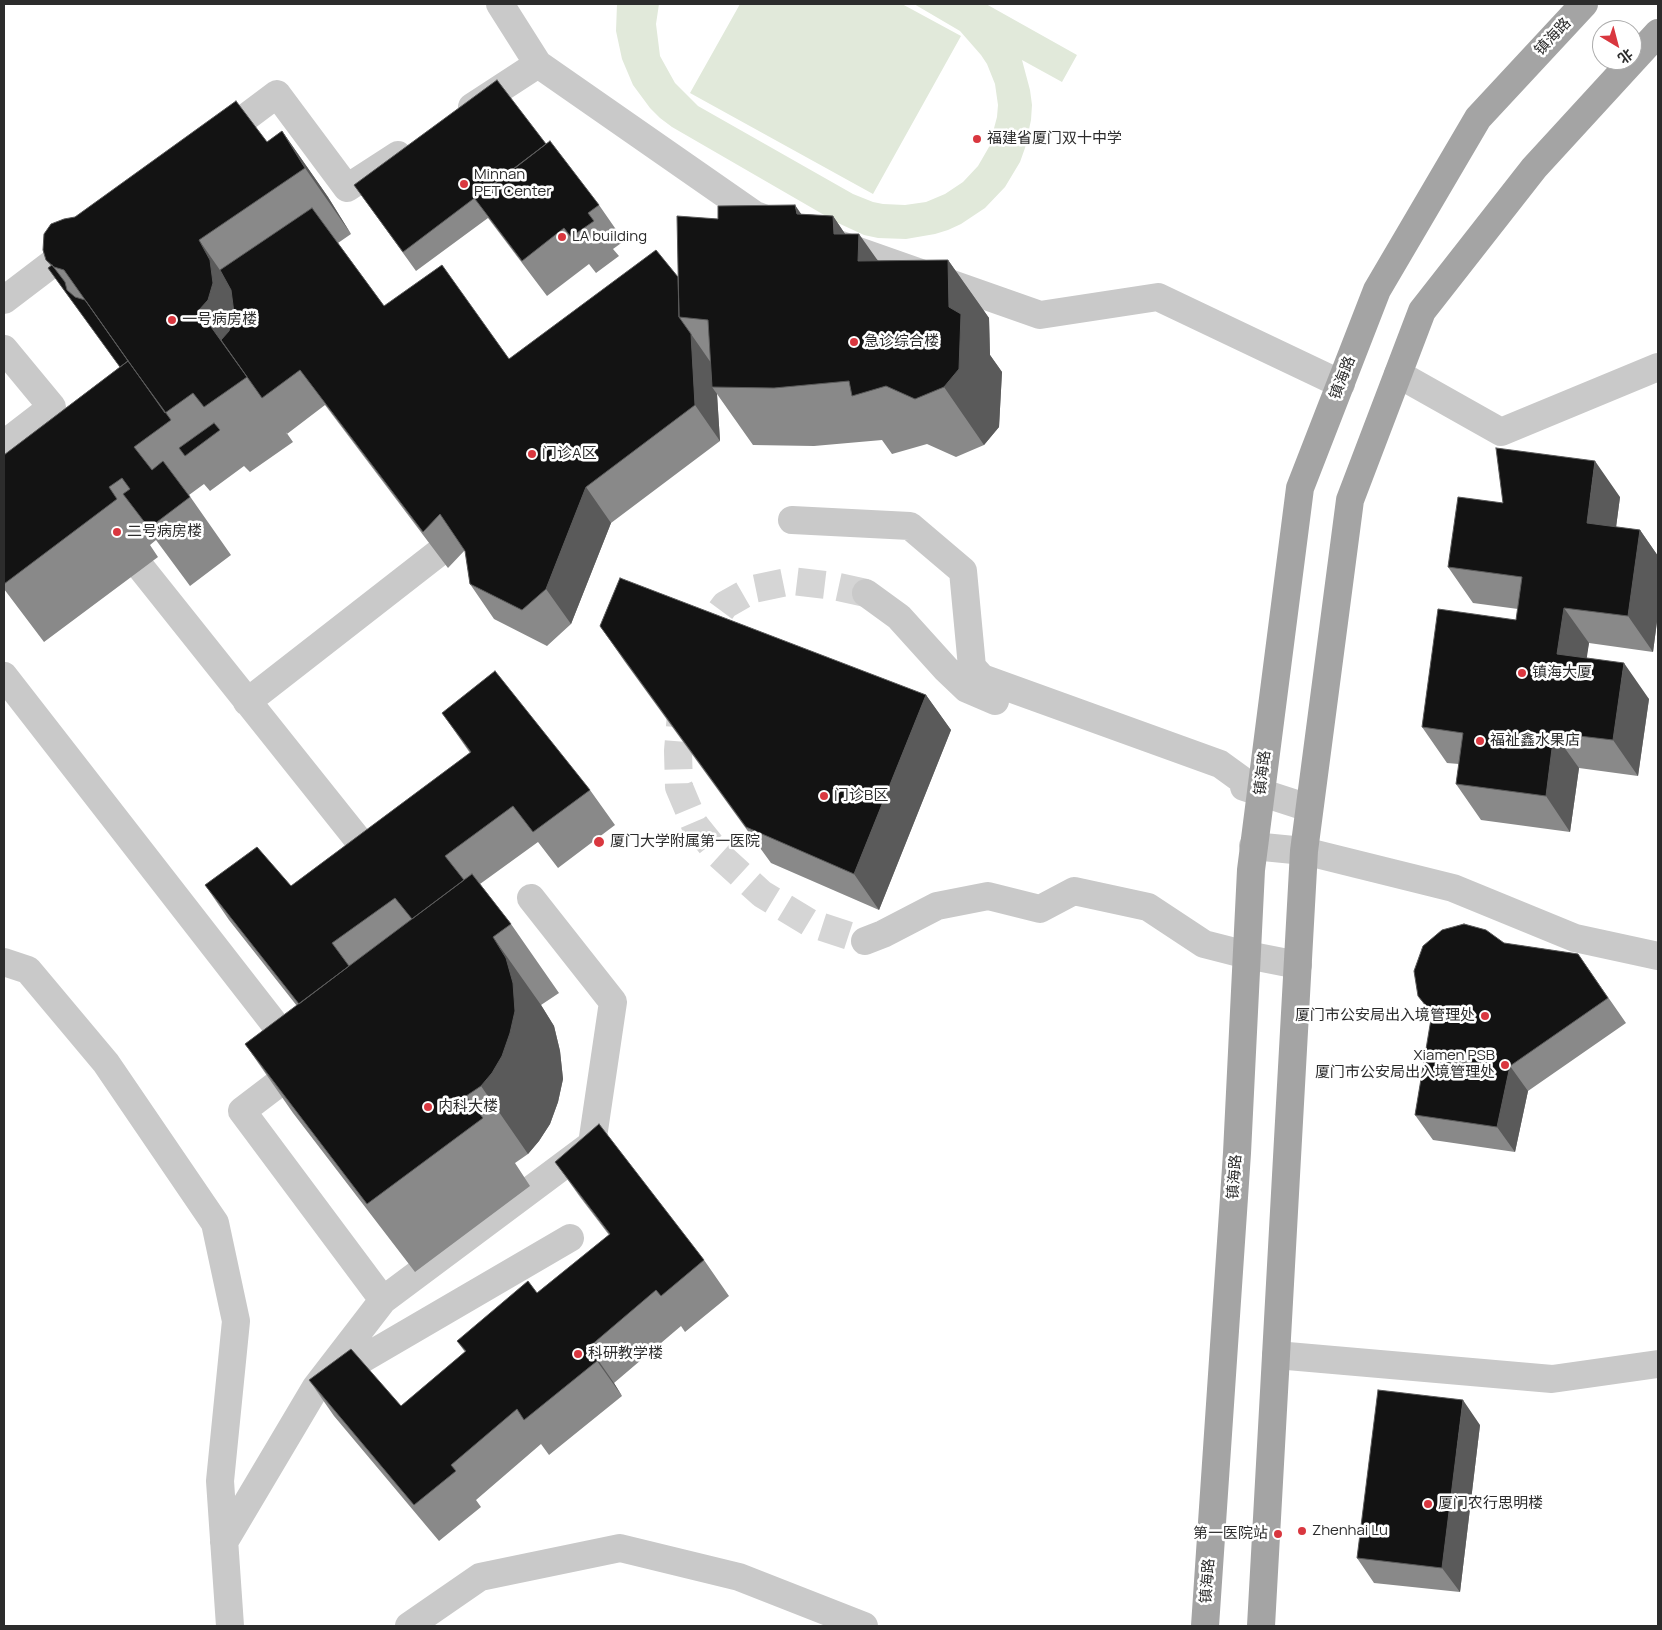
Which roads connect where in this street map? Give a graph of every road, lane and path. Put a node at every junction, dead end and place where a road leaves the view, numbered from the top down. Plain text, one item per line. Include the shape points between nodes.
1 (500, 4) edge
2 (1584, 4) edge
3 (1658, 33) edge
4 (538, 64) junction
5 (455, 118) edge
6 (421, 140) edge
7 (199, 152) edge
8 (97, 229) edge
9 (4, 300) edge
10 (4, 349) edge
11 (1658, 367) edge
12 (1398, 374) junction
13 (1341, 384) junction
14 (4, 444) edge
15 (792, 520) dead end
16 (437, 554) edge
17 (142, 569) edge
18 (866, 593) tunnel mouth
19 (4, 676) edge
20 (248, 702) junction
21 (1260, 793) junction
22 (1309, 808) junction
23 (1253, 846) junction
24 (1304, 851) junction
25 (383, 871) edge
26 (531, 898) dead end
27 (865, 940) tunnel mouth
28 (1247, 956) junction
29 (1658, 956) edge
30 (4, 962) edge
31 (1298, 965) junction
32 (570, 1238) dead end
33 (383, 1300) junction
34 (1276, 1355) junction
35 (1658, 1364) edge
36 (316, 1386) junction
37 (224, 1542) junction
38 (230, 1626) edge
39 (409, 1626) edge
40 (864, 1626) edge
41 (1204, 1626) edge
42 (1261, 1626) edge

1 - 4 street
2 - 13 main road, 镇海路 via 1478,118 1377,290
3 - 12 main road via 1534,168 1422,311
4 - 5 street
4 - 13 street via 755,215 1040,315 1158,297
6 - 7 street via 347,188 276,94
8 - 9 street
10 - 14 street via 52,407
11 - 12 street via 1501,432
12 - 22 main road via 1350,500
13 - 21 main road, 镇海路 via 1300,488
15 - 21 street via 910,526 963,572 972,667 982,678 1220,764
16 - 20 street
17 - 20 street
18 - 21 street via 899,617 967,689
19 - 33 street via 305,1063 242,1112
20 - 25 street
21 - 22 street
21 - 23 main road, 镇海路
22 - 24 main road
23 - 24 street
23 - 28 main road, 镇海路
24 - 29 street via 1453,888 1574,938
24 - 31 main road
26 - 33 street via 613,1002 592,1144
27 - 28 street via 937,906 988,896 1040,909 1074,892 1148,907 1204,944
28 - 31 street
28 - 41 main road, 镇海路 via 1237,1153
30 - 37 street via 28,970 106,1063 216,1223 236,1321 220,1481
31 - 34 main road
32 - 36 street
33 - 36 street
34 - 35 street via 1552,1379
34 - 42 main road
36 - 37 street
37 - 38 street
39 - 40 street via 480,1577 620,1548 739,1577

